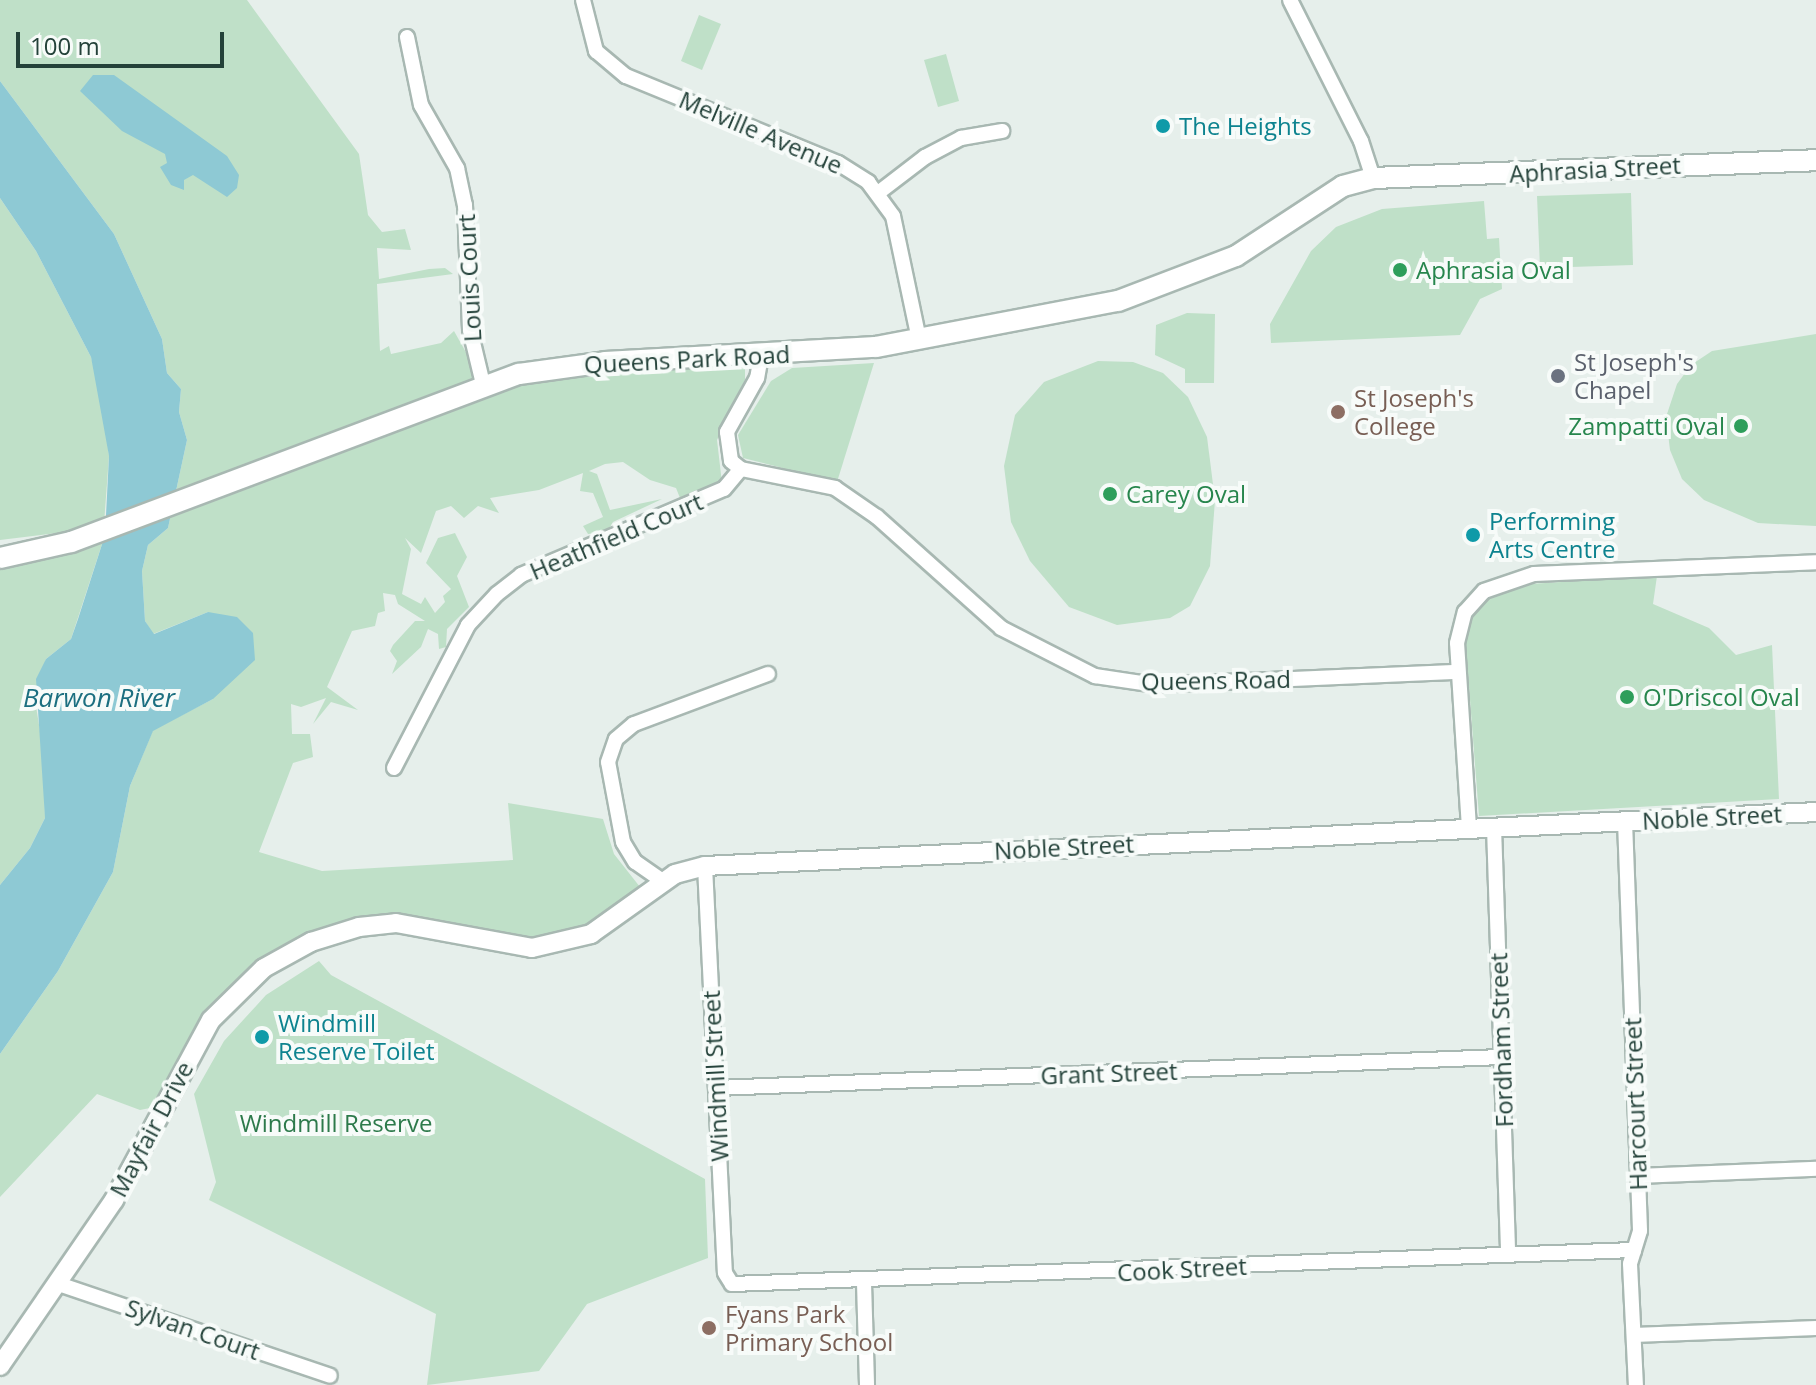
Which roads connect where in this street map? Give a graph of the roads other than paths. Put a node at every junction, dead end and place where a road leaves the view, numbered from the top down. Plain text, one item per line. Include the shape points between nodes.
1 (583, 0) edge
2 (1290, 0) edge
3 (407, 37) dead end
4 (1002, 131) dead end
5 (1816, 160) edge
6 (1373, 178) junction
7 (878, 193) junction
8 (919, 339) junction
9 (761, 356) junction
10 (483, 384) junction
11 (741, 469) junction
12 (0, 558) edge
13 (1816, 562) edge
14 (1458, 672) junction
15 (768, 674) dead end
16 (394, 768) dead end
17 (1816, 812) edge
18 (1625, 821) junction
19 (1494, 827) junction
20 (1469, 828) junction
21 (705, 866) junction
22 (664, 882) junction
23 (338, 933) joint
24 (1501, 1057) junction
25 (716, 1088) junction
26 (1816, 1169) edge
27 (1638, 1176) junction
28 (1634, 1250) junction
29 (1508, 1254) junction
30 (56, 1283) junction
31 (864, 1283) junction
32 (732, 1284) joint
33 (1816, 1328) edge
34 (1634, 1335) junction
35 (0, 1366) edge
36 (330, 1376) dead end
37 (867, 1385) edge
38 (1636, 1385) edge

1 - 7 street, Melville Avenue via 596,51 626,76 838,163
2 - 6 street via 1361,141
3 - 10 street, Louis Court via 421,105 457,168 465,205 470,330
4 - 7 street via 961,138 925,157
5 - 6 main road, Aphrasia Street
6 - 8 main road, Queens Park Road via 1343,186 1236,256 1118,301
7 - 8 street, Melville Avenue via 898,232
8 - 9 main road, Queens Park Road
9 - 10 main road, Queens Park Road via 564,365
9 - 11 street via 757,378 727,432 731,461
10 - 12 main road, Queens Park Road via 71,542
11 - 14 street, Queens Road via 835,488 877,517 1001,628 1095,676 1156,685
11 - 16 street, Heathfield Court via 724,489 521,575 497,594 468,625
13 - 14 street via 1518,577 1484,591 1465,612
14 - 20 street
15 - 22 street via 646,719 616,739 608,762 623,842 635,862
17 - 18 street, Noble Street
18 - 19 street, Noble Street
18 - 27 street, Harcourt Street
19 - 20 street, Noble Street
19 - 24 street, Fordham Street
20 - 21 street, Noble Street
21 - 22 street, Noble Street
21 - 25 street, Windmill Street
22 - 23 street, Noble Street via 591,934 532,948 396,923
23 - 30 street, Mayfair Drive via 264,968 211,1020 114,1200
24 - 25 street, Grant Street
24 - 29 street, Fordham Street
25 - 32 street, Windmill Street via 725,1273
26 - 27 street
27 - 28 street, Harcourt Street via 1640,1231
28 - 29 street, Cook Street
28 - 34 street, Harcourt Street
29 - 31 street, Cook Street
30 - 35 street, Mayfair Drive
30 - 36 street, Sylvan Court
31 - 32 street, Cook Street
31 - 37 street
33 - 34 street
34 - 38 street, Harcourt Street

